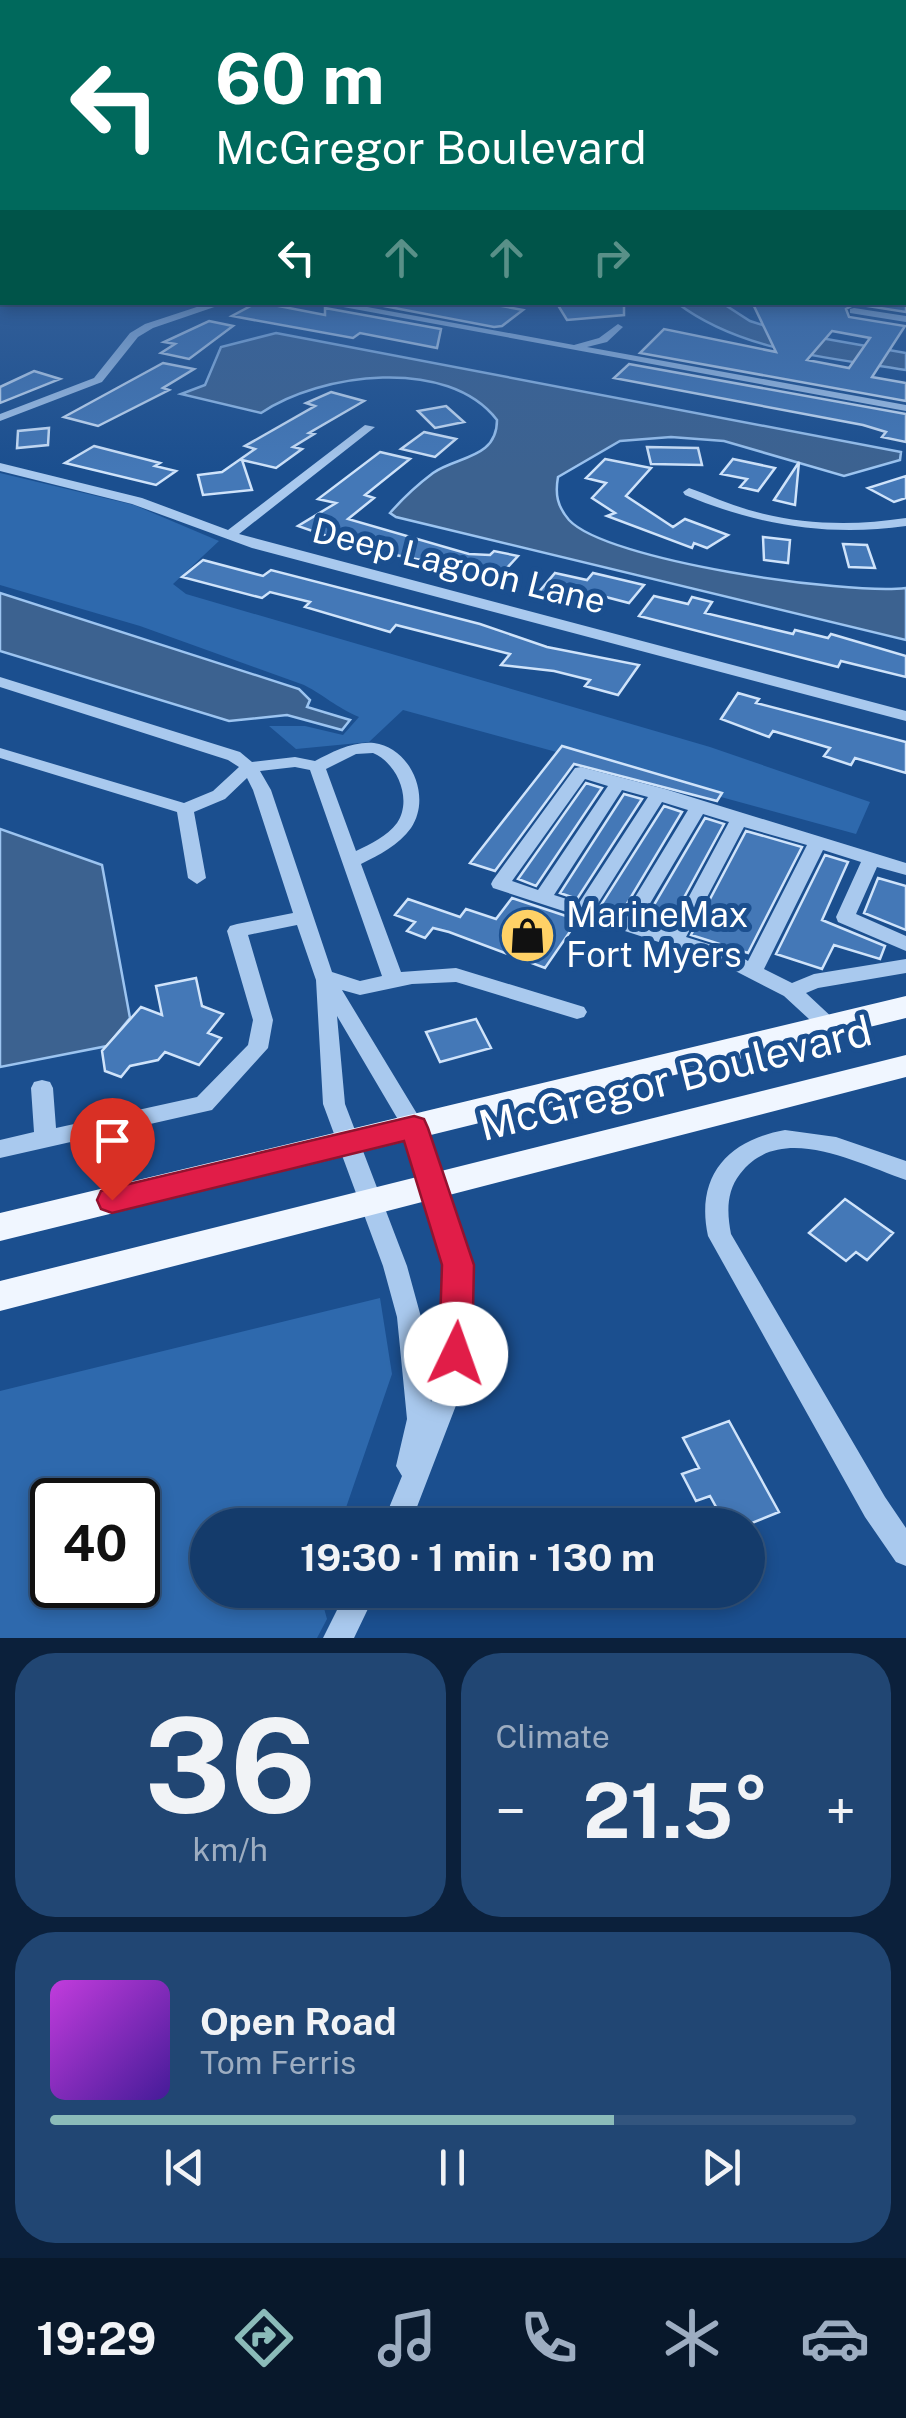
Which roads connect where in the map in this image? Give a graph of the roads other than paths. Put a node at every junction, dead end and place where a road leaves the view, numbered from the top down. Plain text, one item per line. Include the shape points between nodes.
1 (176, 317) edge
2 (405, 317) edge
3 (618, 327) dead end
4 (603, 340) junction
5 (572, 348) junction
6 (612, 355) junction
7 (906, 408) edge
8 (0, 418) edge
9 (370, 427) dead end
10 (0, 467) edge
11 (689, 492) dead end
12 (906, 522) edge
13 (228, 536) junction
14 (0, 682) edge
15 (906, 716) edge
16 (0, 753) edge
17 (249, 767) junction
18 (317, 767) junction
19 (618, 782) junction
20 (659, 793) junction
21 (699, 806) junction
22 (186, 810) junction
23 (740, 818) junction
24 (818, 842) junction
25 (872, 858) junction
26 (351, 861) junction
27 (906, 869) edge
28 (198, 878) dead end
29 (542, 898) junction
30 (584, 911) junction
31 (302, 918) junction
32 (628, 925) junction
33 (675, 940) junction
34 (906, 944) edge
35 (906, 966) edge
36 (752, 970) junction
37 (324, 976) junction
38 (394, 981) junction
39 (791, 991) junction
40 (906, 1007) edge
41 (576, 1012) dead end
42 (829, 1026) junction
43 (906, 1066) edge
44 (42, 1088) dead end
45 (414, 1128) junction
46 (46, 1139) junction
47 (346, 1144) junction
48 (0, 1150) edge
49 (906, 1171) edge
50 (434, 1186) junction
51 (368, 1202) junction
52 (0, 1228) edge
53 (0, 1296) edge
54 (400, 1508) edge
55 (403, 1508) edge
56 (906, 1552) edge
57 (354, 1608) edge
58 (338, 1638) edge

1 - 8 street via 134,335 98,380
2 - 5 street
3 - 4 street
4 - 5 street
4 - 6 street
5 - 6 street
6 - 7 street
9 - 13 street
10 - 13 street, Deep Lagoon Lane via 137,501
11 - 12 street via 787,523
13 - 15 street, Deep Lagoon Lane
14 - 17 street via 209,746
16 - 22 street
17 - 18 street
17 - 22 street via 219,795
17 - 31 street
18 - 26 street
18 - 26 street via 374,746 394,756 413,790 404,827 383,847
19 - 20 street
19 - 29 street
19 - 29 street via 581,772 500,884
20 - 21 street
20 - 30 street
21 - 23 street
21 - 32 street
22 - 28 street
23 - 24 street
23 - 33 street
24 - 25 street
24 - 36 street
25 - 27 street
25 - 34 street via 845,917
26 - 38 street
29 - 30 street
30 - 32 street
31 - 37 street
31 - 46 street via 237,931 263,1020 258,1048 204,1104
32 - 33 street
33 - 36 street
35 - 39 street
36 - 39 street
37 - 38 street via 360,988
37 - 45 street
37 - 47 street via 334,1104
38 - 41 street via 456,975
39 - 42 street
40 - 42 main road, McGregor Boulevard
42 - 45 main road, McGregor Boulevard
43 - 50 main road, McGregor Boulevard
44 - 46 street
45 - 47 main road, McGregor Boulevard
45 - 50 street
46 - 48 street
47 - 51 street
47 - 52 main road, McGregor Boulevard
49 - 56 street via 822,1142 763,1145 732,1164 714,1212 720,1236
50 - 51 main road, McGregor Boulevard
50 - 55 street via 458,1265 459,1326 452,1382
51 - 53 main road, McGregor Boulevard
51 - 54 street via 395,1266 418,1368 420,1419
57 - 58 street

